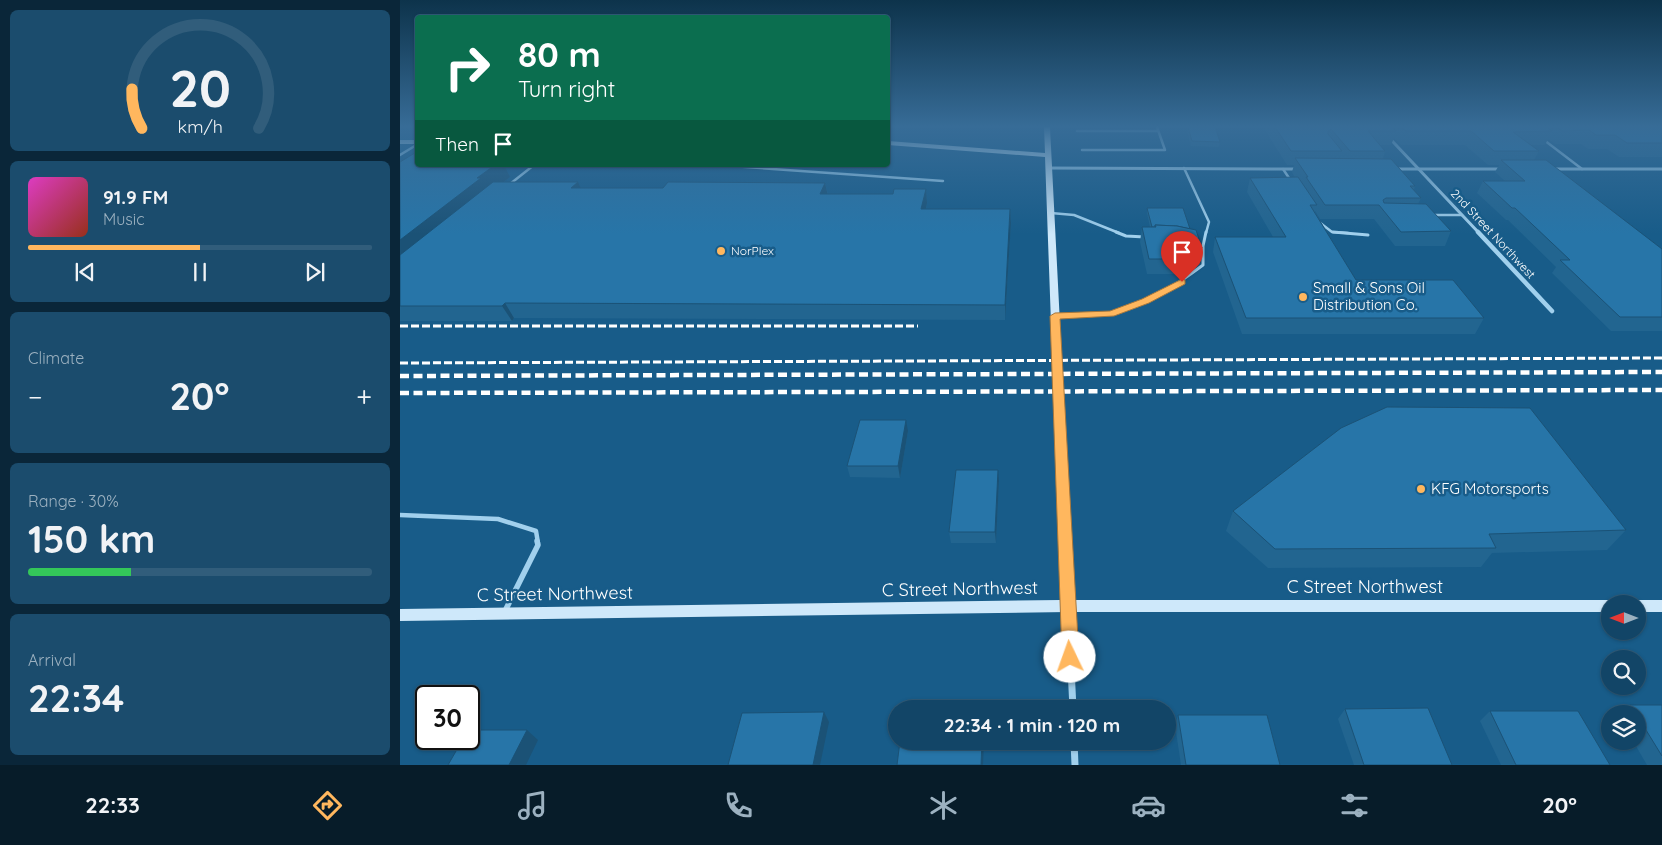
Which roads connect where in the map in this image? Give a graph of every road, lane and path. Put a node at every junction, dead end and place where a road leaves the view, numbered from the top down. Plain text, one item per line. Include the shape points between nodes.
1 (1048, 163) edge
2 (1411, 163) edge
3 (1574, 163) edge
4 (532, 167) edge
5 (745, 167) edge
6 (1048, 168) junction
7 (1184, 168) junction
8 (1283, 169) junction
9 (1300, 169) edge
10 (1390, 169) edge
11 (1417, 169) junction
12 (1505, 169) edge
13 (1544, 169) edge
14 (1554, 169) junction
15 (1582, 169) junction
16 (1662, 169) edge
17 (1561, 174) edge
18 (943, 181) dead end
19 (1293, 184) edge
20 (504, 189) edge
21 (1050, 213) junction
22 (1430, 215) edge
23 (1462, 215) junction
24 (1318, 221) edge
25 (1368, 235) dead end
26 (1149, 237) edge
27 (1197, 241) edge
28 (1204, 243) junction
29 (1552, 311) dead end
30 (1055, 316) junction
31 (400, 515) edge
32 (1068, 606) junction
33 (1601, 606) edge
34 (1646, 606) edge
35 (1662, 606) edge
36 (504, 613) junction
37 (400, 614) edge
38 (1073, 700) edge
39 (1074, 750) edge
40 (1075, 765) edge

1 - 6 street
2 - 11 street, 2nd Street Northwest
3 - 15 lane
4 - 20 lane
5 - 18 lane
6 - 7 street
6 - 21 street
7 - 8 street
7 - 28 lane via 1209,222
8 - 9 street
8 - 19 lane
10 - 11 street
11 - 12 street
11 - 23 street, 2nd Street Northwest
13 - 14 street
14 - 15 street
14 - 17 lane
15 - 16 street
21 - 26 lane via 1074,215 1126,236
21 - 30 street
22 - 23 lane
23 - 29 street, 2nd Street Northwest
24 - 25 lane via 1332,232
27 - 28 lane
28 - 30 lane via 1203,265 1182,282 1145,301 1111,314
30 - 32 street
31 - 36 lane via 498,519 536,531 538,545
32 - 33 street, C Street Northwest
32 - 36 street, C Street Northwest
32 - 38 street
34 - 35 street
36 - 37 street, C Street Northwest
39 - 40 street

